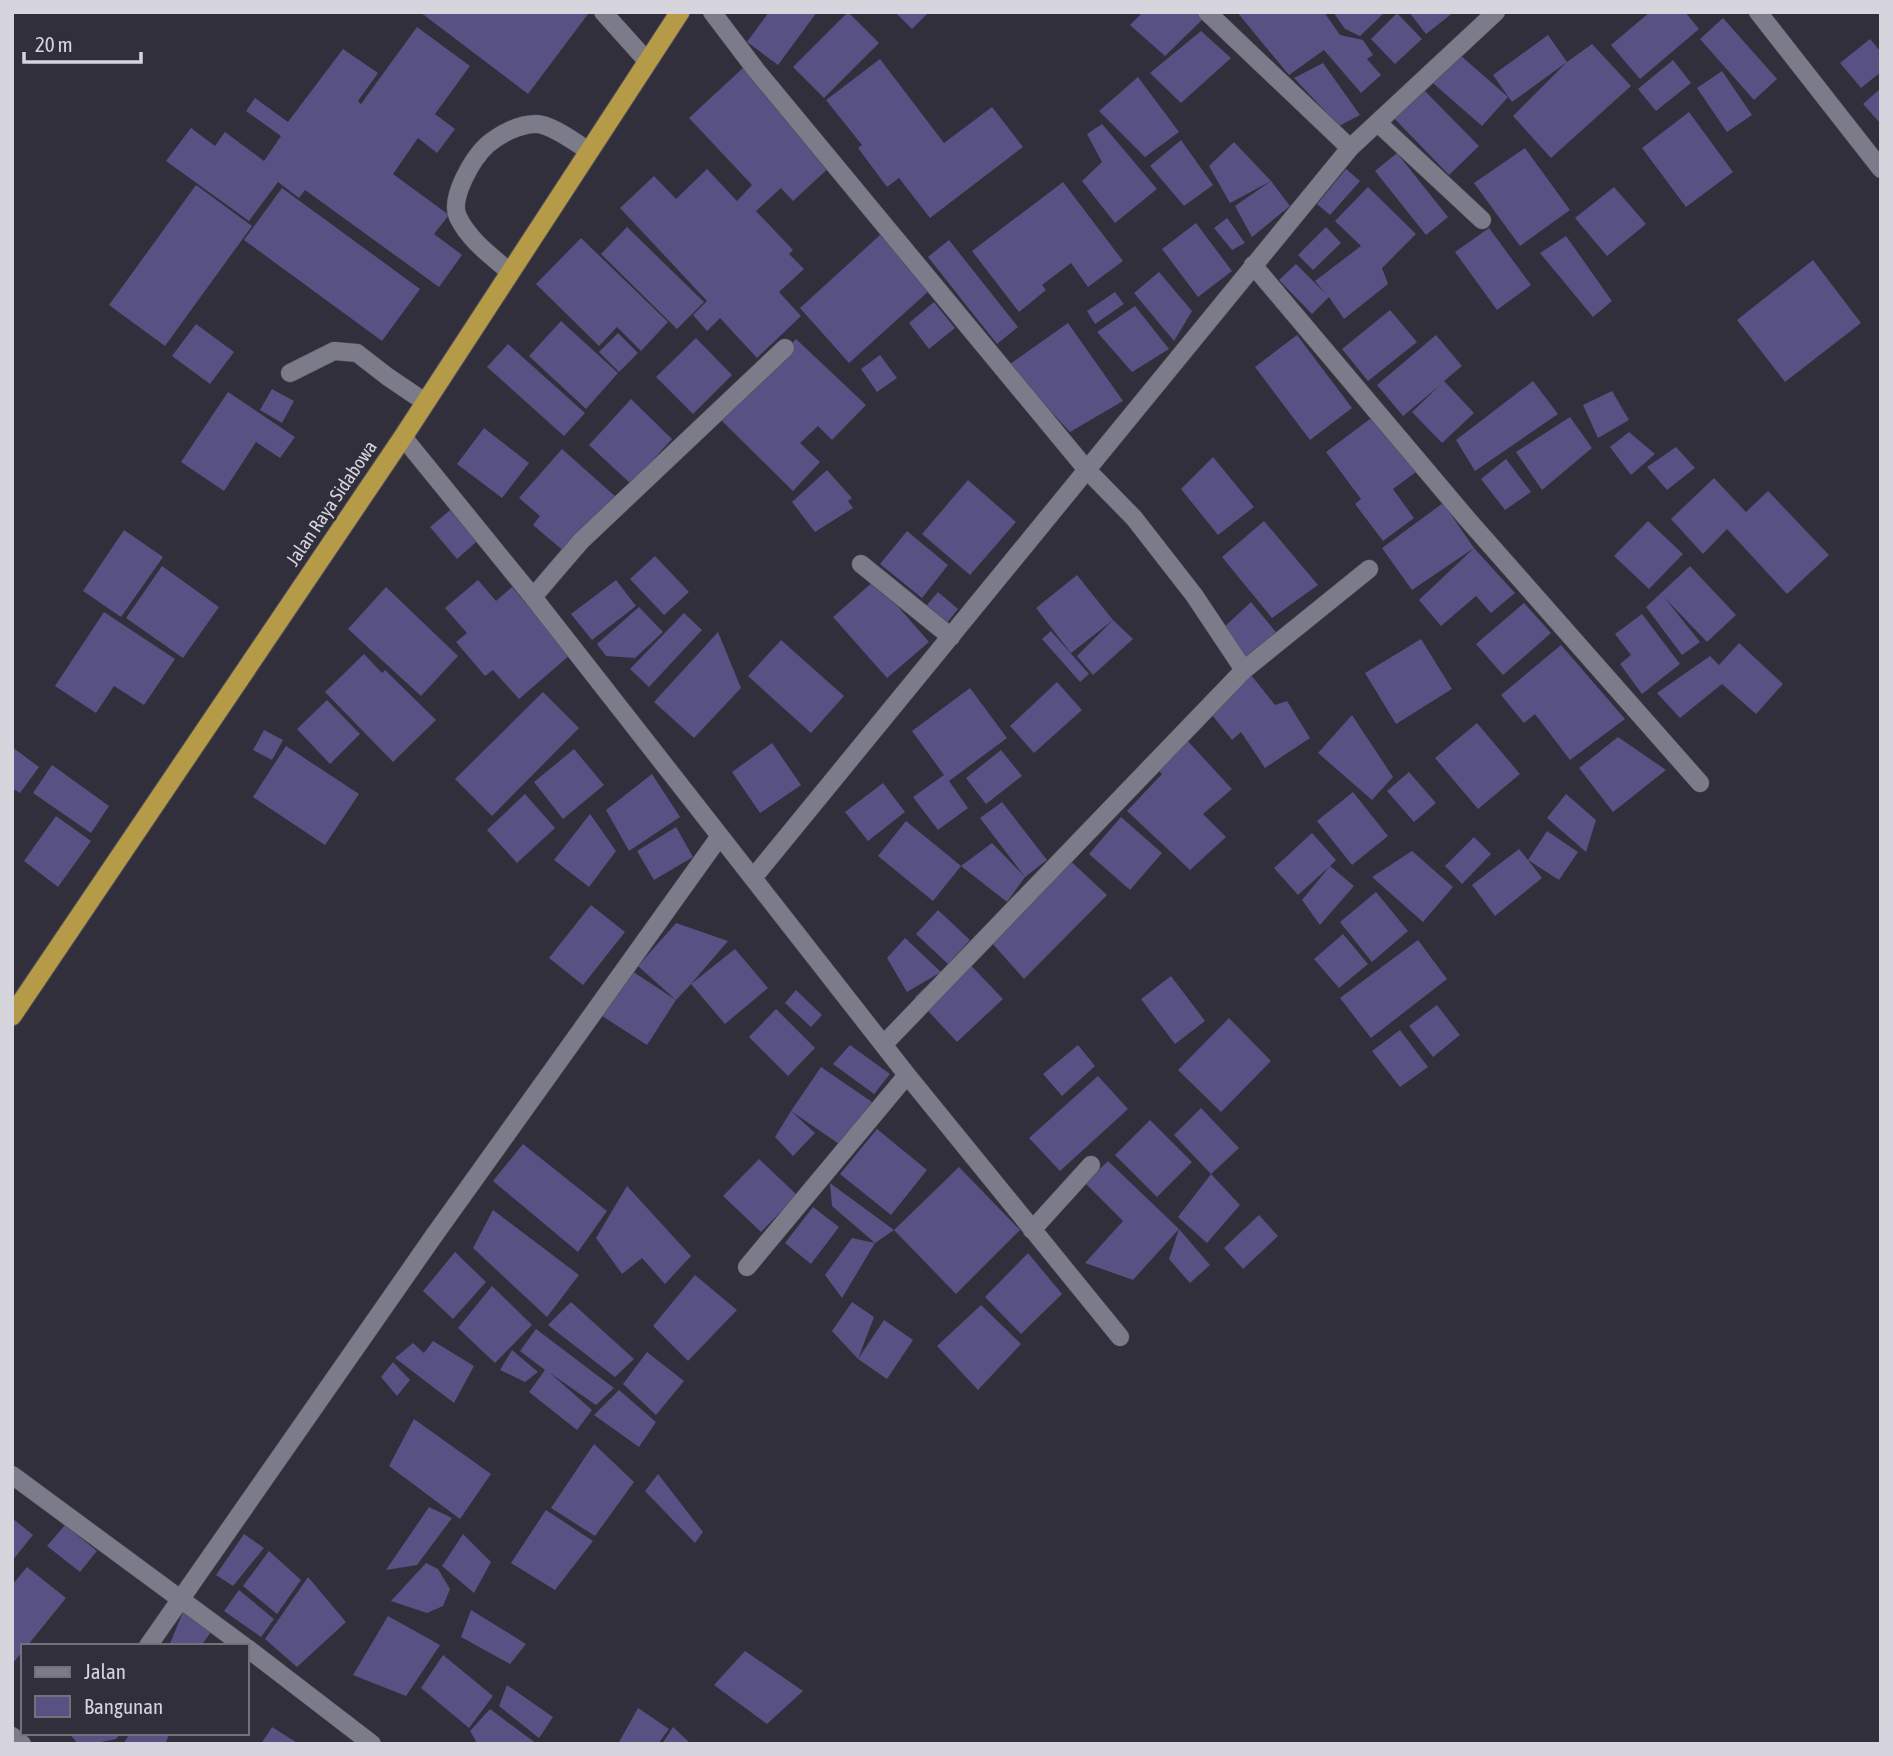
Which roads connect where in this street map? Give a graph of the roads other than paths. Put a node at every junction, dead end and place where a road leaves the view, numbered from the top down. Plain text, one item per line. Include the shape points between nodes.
1 (603, 12) edge
2 (680, 12) edge
3 (712, 12) edge
4 (1207, 12) edge
5 (1496, 12) edge
6 (1758, 12) edge
7 (647, 61) junction
8 (1378, 123) junction
9 (1350, 148) junction
10 (589, 151) junction
11 (1881, 169) edge
12 (1482, 220) dead end
13 (1253, 265) junction
14 (510, 272) junction
15 (785, 348) dead end
16 (290, 373) dead end
17 (425, 402) junction
18 (403, 437) junction
19 (1087, 470) junction
20 (861, 564) dead end
21 (1369, 569) dead end
22 (533, 597) junction
23 (951, 637) junction
24 (1244, 670) junction
25 (1700, 783) dead end
26 (720, 836) junction
27 (753, 878) junction
28 (12, 1016) edge
29 (884, 1044) junction
30 (907, 1075) junction
31 (1091, 1165) dead end
32 (1032, 1230) junction
33 (747, 1267) dead end
34 (1119, 1337) dead end
35 (12, 1475) edge
36 (182, 1598) junction
37 (149, 1644) edge
38 (241, 1644) edge
39 (248, 1649) edge
40 (12, 1736) edge
41 (23, 1744) edge
42 (372, 1744) edge

1 - 7 street
2 - 7 highway, Jalan Raya Sidabowa
3 - 19 street
4 - 9 street
5 - 8 street
6 - 11 street
7 - 10 highway, Jalan Raya Sidabowa
8 - 9 street
8 - 12 street
9 - 13 street
10 - 14 highway, Jalan Raya Sidabowa
10 - 14 street via 538,124 509,130 485,146 457,189 457,216 481,248
13 - 19 street
13 - 25 street via 1469,521
14 - 17 highway, Jalan Raya Sidabowa
15 - 22 street via 581,541
16 - 17 street via 334,351 357,353
17 - 18 highway, Jalan Raya Sidabowa
18 - 22 street
18 - 28 highway, Jalan Raya Sidabowa
19 - 23 street
19 - 24 street via 1134,518
20 - 23 street
21 - 24 street
22 - 26 street
23 - 27 street
24 - 29 street
26 - 27 street
26 - 36 street
27 - 29 street
29 - 30 street
30 - 32 street
30 - 33 street
31 - 32 street
32 - 34 street
35 - 36 street
36 - 37 street
36 - 38 street
39 - 42 street
40 - 41 street

